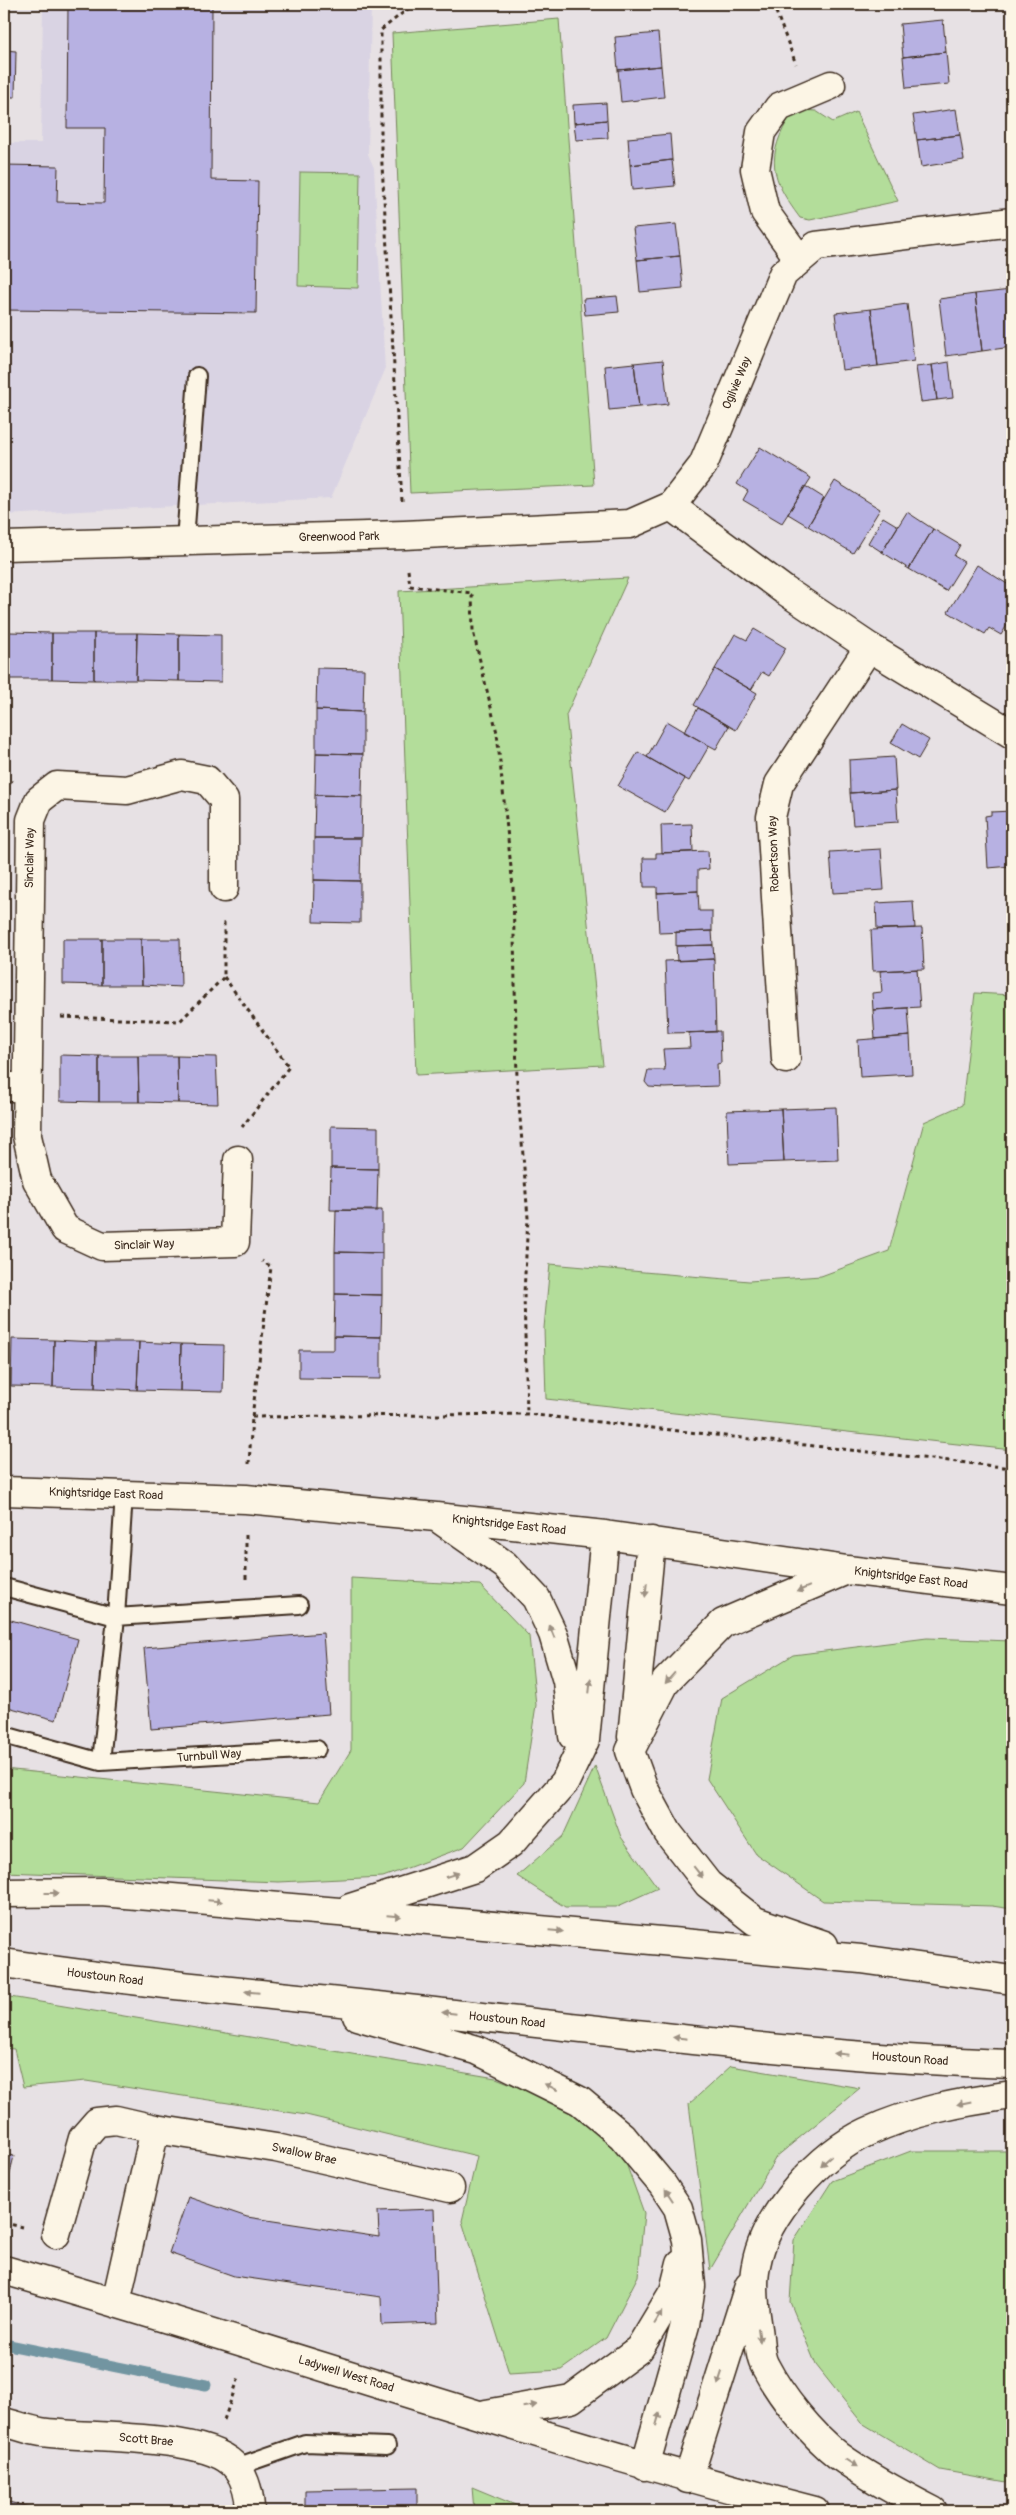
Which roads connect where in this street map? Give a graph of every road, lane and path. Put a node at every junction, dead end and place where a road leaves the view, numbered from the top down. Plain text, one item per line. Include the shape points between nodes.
1 (414, 4) edge
2 (773, 4) edge
3 (819, 89) joint
4 (1012, 222) edge
5 (799, 259) junction
6 (197, 376) dead end
7 (671, 506) junction
8 (404, 536) junction
9 (185, 541) junction
10 (4, 546) edge
11 (869, 647) junction
12 (1012, 734) edge
13 (224, 888) joint
14 (224, 977) junction
15 (28, 1016) junction
16 (786, 1059) dead end
17 (15, 1087) edge
18 (238, 1160) joint
19 (235, 1242) junction
20 (527, 1414) junction
21 (252, 1417) junction
22 (1012, 1468) edge
23 (4, 1491) edge
24 (124, 1494) junction
25 (246, 1499) junction
26 (436, 1517) junction
27 (605, 1535) junction
28 (650, 1542) junction
29 (848, 1570) junction
30 (4, 1587) edge
31 (1012, 1590) edge
32 (299, 1605) dead end
33 (246, 1608) junction
34 (116, 1617) junction
35 (4, 1735) edge
36 (317, 1749) dead end
37 (630, 1751) junction
38 (101, 1762) junction
39 (565, 1782) junction
40 (4, 1893) edge
41 (339, 1912) junction
42 (861, 1959) junction
43 (4, 1963) edge
44 (1012, 1980) edge
45 (282, 1995) junction
46 (1012, 2064) edge
47 (1012, 2095) edge
48 (155, 2129) junction
49 (450, 2188) dead end
50 (56, 2234) dead end
51 (687, 2240) junction
52 (756, 2265) junction
53 (4, 2270) edge
54 (116, 2302) junction
55 (250, 2346) junction
56 (482, 2415) junction
57 (4, 2422) edge
58 (387, 2446) dead end
59 (213, 2452) junction
60 (645, 2466) junction
61 (236, 2467) junction
62 (688, 2478) junction
63 (250, 2511) edge
64 (815, 2511) edge
65 (934, 2511) edge

1 - 8 path via 381,30 381,148
2 - 3 path
3 - 5 street via 778,107 761,132 755,169 765,212
4 - 5 street, Ogilvie Way via 816,246
5 - 7 street, Ogilvie Way via 783,274 703,465
6 - 9 lane
7 - 8 street, Greenwood Park via 630,524
7 - 11 street via 784,590
8 - 9 street, Greenwood Park
8 - 20 path via 410,586 472,593 473,631 498,732 513,886 517,1080 528,1218 524,1293
9 - 10 street, Greenwood Park
11 - 12 street
11 - 16 street, Robertson Way via 779,784 771,817
13 - 14 path
13 - 15 street, Sinclair Way via 224,800 207,780 182,775 127,790 58,786 39,800 31,820
14 - 15 path via 180,1022
14 - 18 path via 289,1067 237,1133
15 - 17 street, Sinclair Way
17 - 19 street, Sinclair Way via 37,1180 65,1228 102,1246
18 - 19 street
19 - 21 path via 271,1267
20 - 21 path
20 - 22 path
21 - 25 path
23 - 24 street, Knightsridge East Road
24 - 25 street, Knightsridge East Road
24 - 34 lane
25 - 26 street, Knightsridge East Road
25 - 33 path
26 - 27 street, Knightsridge East Road
39 -> 26 street via 574,1733 566,1681 553,1634 536,1598 505,1564
27 - 28 street, Knightsridge East Road
39 -> 27 street via 584,1740
28 - 29 street, Knightsridge East Road
28 -> 37 street
29 - 31 street, Knightsridge East Road
29 -> 37 street via 723,1623 666,1681
30 - 34 lane
32 - 33 lane
33 - 34 lane
34 - 38 lane
35 - 38 lane, Turnbull Way
36 - 38 lane, Turnbull Way
37 -> 42 street via 644,1789 668,1834 708,1884 755,1921
41 -> 39 street via 475,1868 511,1843
40 -> 41 street via 101,1892
41 -> 42 street
42 - 44 street
45 -> 43 street, Houstoun Road via 99,1977
46 -> 45 street, Houstoun Road via 913,2061
51 -> 45 street via 678,2208 662,2184 622,2136 580,2101 476,2050
47 -> 52 street via 921,2112 865,2133 828,2158 790,2196 770,2227
48 - 49 street, Swallow Brae via 276,2148
48 - 50 street, Swallow Brae via 116,2120 97,2122 83,2138
48 - 54 street
56 -> 51 street via 571,2399 639,2349 674,2291
60 -> 51 street via 685,2326 691,2286
52 -> 62 street
52 -> 65 street via 756,2316 764,2365 795,2412 839,2455
53 - 54 street, Ladywell West Road
54 - 55 street, Ladywell West Road
55 - 56 street, Ladywell West Road
55 - 59 path
56 - 60 street, Ladywell West Road
57 - 59 street, Scott Brae via 40,2432 171,2441
58 - 61 lane via 305,2442
59 - 61 street, Scott Brae
60 - 62 street, Ladywell West Road
61 - 63 street via 250,2497
62 - 64 street, Ladywell West Road

